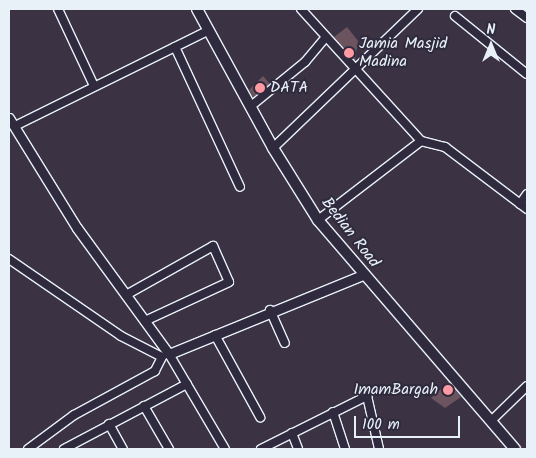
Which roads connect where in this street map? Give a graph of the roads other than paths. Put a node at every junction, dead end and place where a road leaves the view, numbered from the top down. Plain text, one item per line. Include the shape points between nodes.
1 (58, 9) edge
2 (197, 9) edge
3 (301, 9) edge
4 (418, 9) edge
5 (515, 9) edge
6 (455, 16) dead end
7 (527, 18) edge
8 (209, 30) junction
9 (325, 38) junction
10 (175, 47) junction
11 (352, 68) junction
12 (527, 74) edge
13 (94, 86) junction
14 (251, 106) junction
15 (9, 118) edge
16 (15, 126) junction
17 (421, 140) junction
18 (273, 148) junction
19 (240, 187) dead end
20 (527, 194) edge
21 (520, 204) junction
22 (527, 209) edge
23 (318, 220) junction
24 (9, 259) edge
25 (362, 275) junction
26 (126, 295) junction
27 (270, 310) junction
28 (145, 321) junction
29 (215, 335) junction
30 (285, 343) dead end
31 (169, 354) junction
32 (187, 384) junction
33 (527, 386) edge
34 (144, 406) junction
35 (334, 412) junction
36 (260, 417) dead end
37 (491, 421) junction
38 (109, 424) junction
39 (292, 433) junction
40 (78, 446) edge
41 (28, 449) edge
42 (64, 449) edge
43 (123, 449) edge
44 (169, 449) edge
45 (225, 449) edge
46 (261, 449) edge
47 (298, 449) edge
48 (345, 449) edge
49 (379, 449) edge
50 (515, 449) edge

1 - 13 street
2 - 8 main road, Bedian Road
3 - 9 street
4 - 11 street via 410,21
5 - 7 street
6 - 12 street
8 - 10 street
8 - 14 main road, Bedian Road
9 - 11 street
9 - 14 street via 306,62
10 - 13 street
10 - 19 street
11 - 17 street
11 - 18 street
13 - 16 street
14 - 18 main road, Bedian Road
15 - 16 street
16 - 26 street via 77,228
17 - 21 street via 445,147
17 - 23 street
18 - 23 main road, Bedian Road
20 - 21 street
21 - 22 street
23 - 25 main road, Bedian Road
24 - 41 street via 121,336 162,358 155,371 74,415
25 - 27 street
25 - 37 main road, Bedian Road
26 - 28 street
26 - 28 street via 213,246 229,282
27 - 29 street
27 - 30 street
28 - 31 street
29 - 31 street
29 - 36 street
31 - 32 street
32 - 34 street
32 - 45 street
33 - 37 street
34 - 38 street
34 - 44 street
35 - 39 street
35 - 48 street
35 - 49 street via 367,396
37 - 50 main road, Bedian Road
38 - 40 street
38 - 43 street
39 - 46 street
39 - 47 street
40 - 42 street

